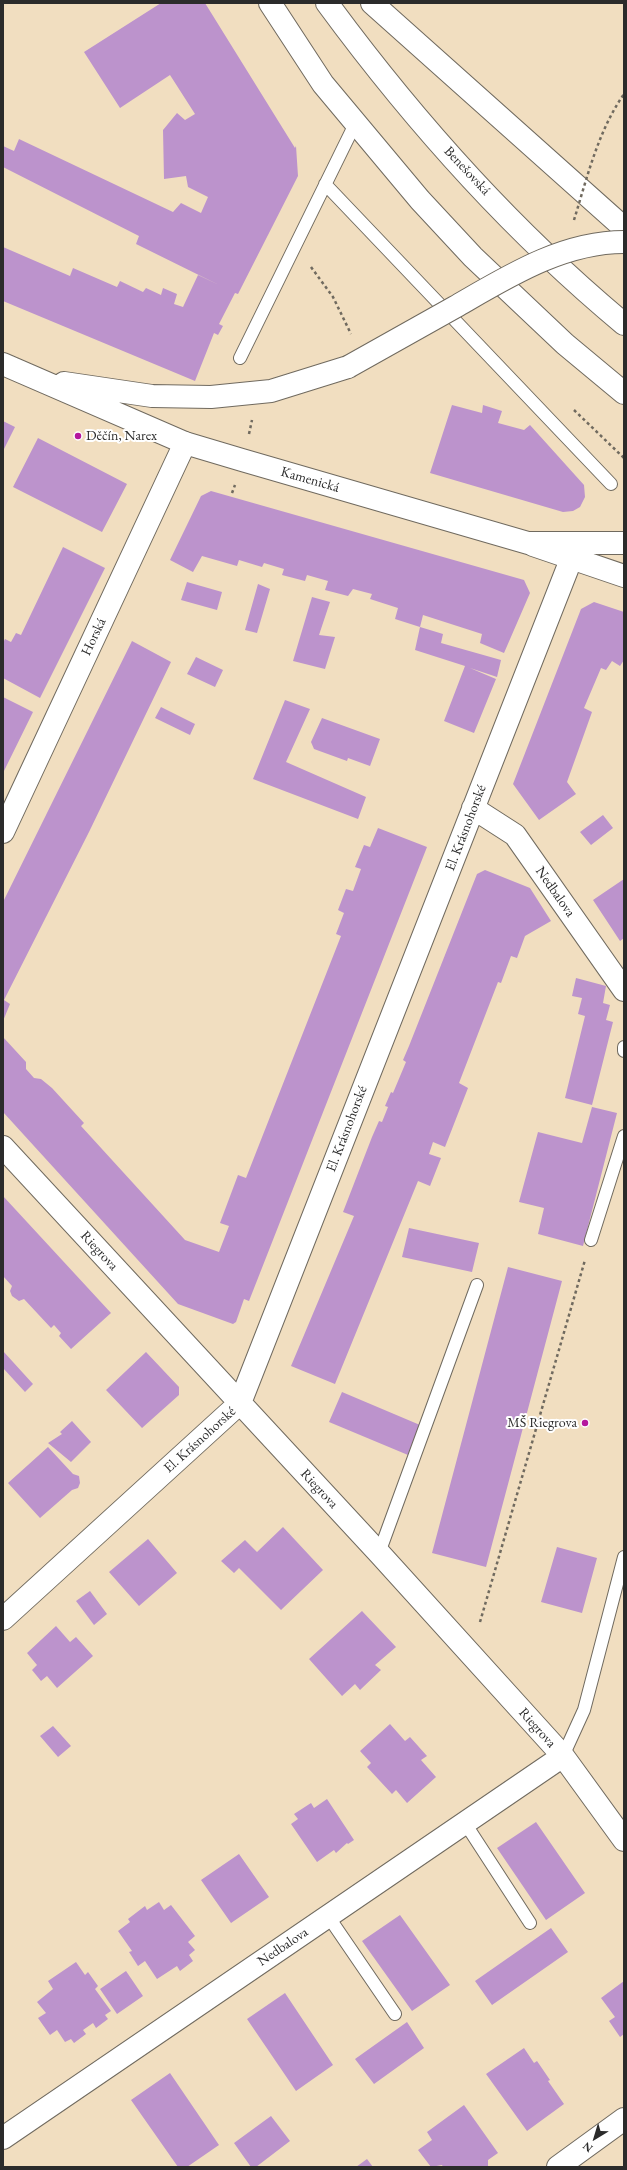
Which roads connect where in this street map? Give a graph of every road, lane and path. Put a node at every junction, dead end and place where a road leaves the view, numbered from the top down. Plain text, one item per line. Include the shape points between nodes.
1 (270, 3) edge
2 (327, 3) edge
3 (372, 3) edge
4 (624, 94) edge
5 (355, 124) junction
6 (325, 184) junction
7 (572, 227) dead end
8 (624, 228) edge
9 (624, 242) edge
10 (295, 245) junction
11 (624, 324) edge
12 (358, 331) dead end
13 (352, 335) junction
14 (346, 338) dead end
15 (240, 358) dead end
16 (3, 364) edge
17 (33, 378) junction
18 (624, 393) edge
19 (185, 443) junction
20 (611, 484) dead end
21 (528, 543) junction
22 (624, 543) edge
23 (572, 557) junction
24 (624, 576) edge
25 (474, 808) junction
26 (3, 832) edge
27 (624, 990) edge
28 (624, 1047) edge
29 (624, 1051) edge
30 (624, 1136) edge
31 (3, 1147) edge
32 (591, 1240) joint
33 (477, 1285) dead end
34 (240, 1403) junction
35 (379, 1553) junction
36 (624, 1557) edge
37 (3, 1619) edge
38 (471, 1654) junction
39 (563, 1756) junction
40 (465, 1823) junction
41 (624, 1840) edge
42 (328, 1916) junction
43 (530, 1923) dead end
44 (395, 2014) dead end
45 (624, 2119) edge
46 (3, 2138) edge
47 (558, 2167) edge

1 - 5 street via 323,84
2 - 11 street, Benešovská via 362,51 457,163 584,291
3 - 8 street
4 - 7 path, bridge via 616,105 593,158
5 - 6 lane
5 - 18 street via 473,257 565,344
6 - 10 lane
6 - 20 lane
9 - 17 street, bridge via 563,252 521,269 348,367 271,391 211,397 152,396
10 - 13 path via 333,298
10 - 15 lane
12 - 13 path
13 - 14 path
16 - 17 street, Kamenická
17 - 19 street, Kamenická
19 - 21 street, Kamenická
19 - 26 street, Horská
21 - 22 street
21 - 23 street, Kamenická
23 - 24 street, Kamenická
23 - 25 street, El. Krásnohorské
25 - 27 street, Nedbalova via 515,835
25 - 34 street, El. Krásnohorské
28 - 29 lane
30 - 32 lane
31 - 34 street, Riegrova
32 - 38 path
33 - 35 lane
34 - 35 street, Riegrova
34 - 37 street, El. Krásnohorské
35 - 38 street, Riegrova
36 - 39 lane via 584,1710
38 - 39 street, Riegrova
39 - 40 street, Nedbalova
39 - 41 street, Riegrova
40 - 42 street, Nedbalova
40 - 43 lane
42 - 44 lane
42 - 46 street, Nedbalova
45 - 47 street

